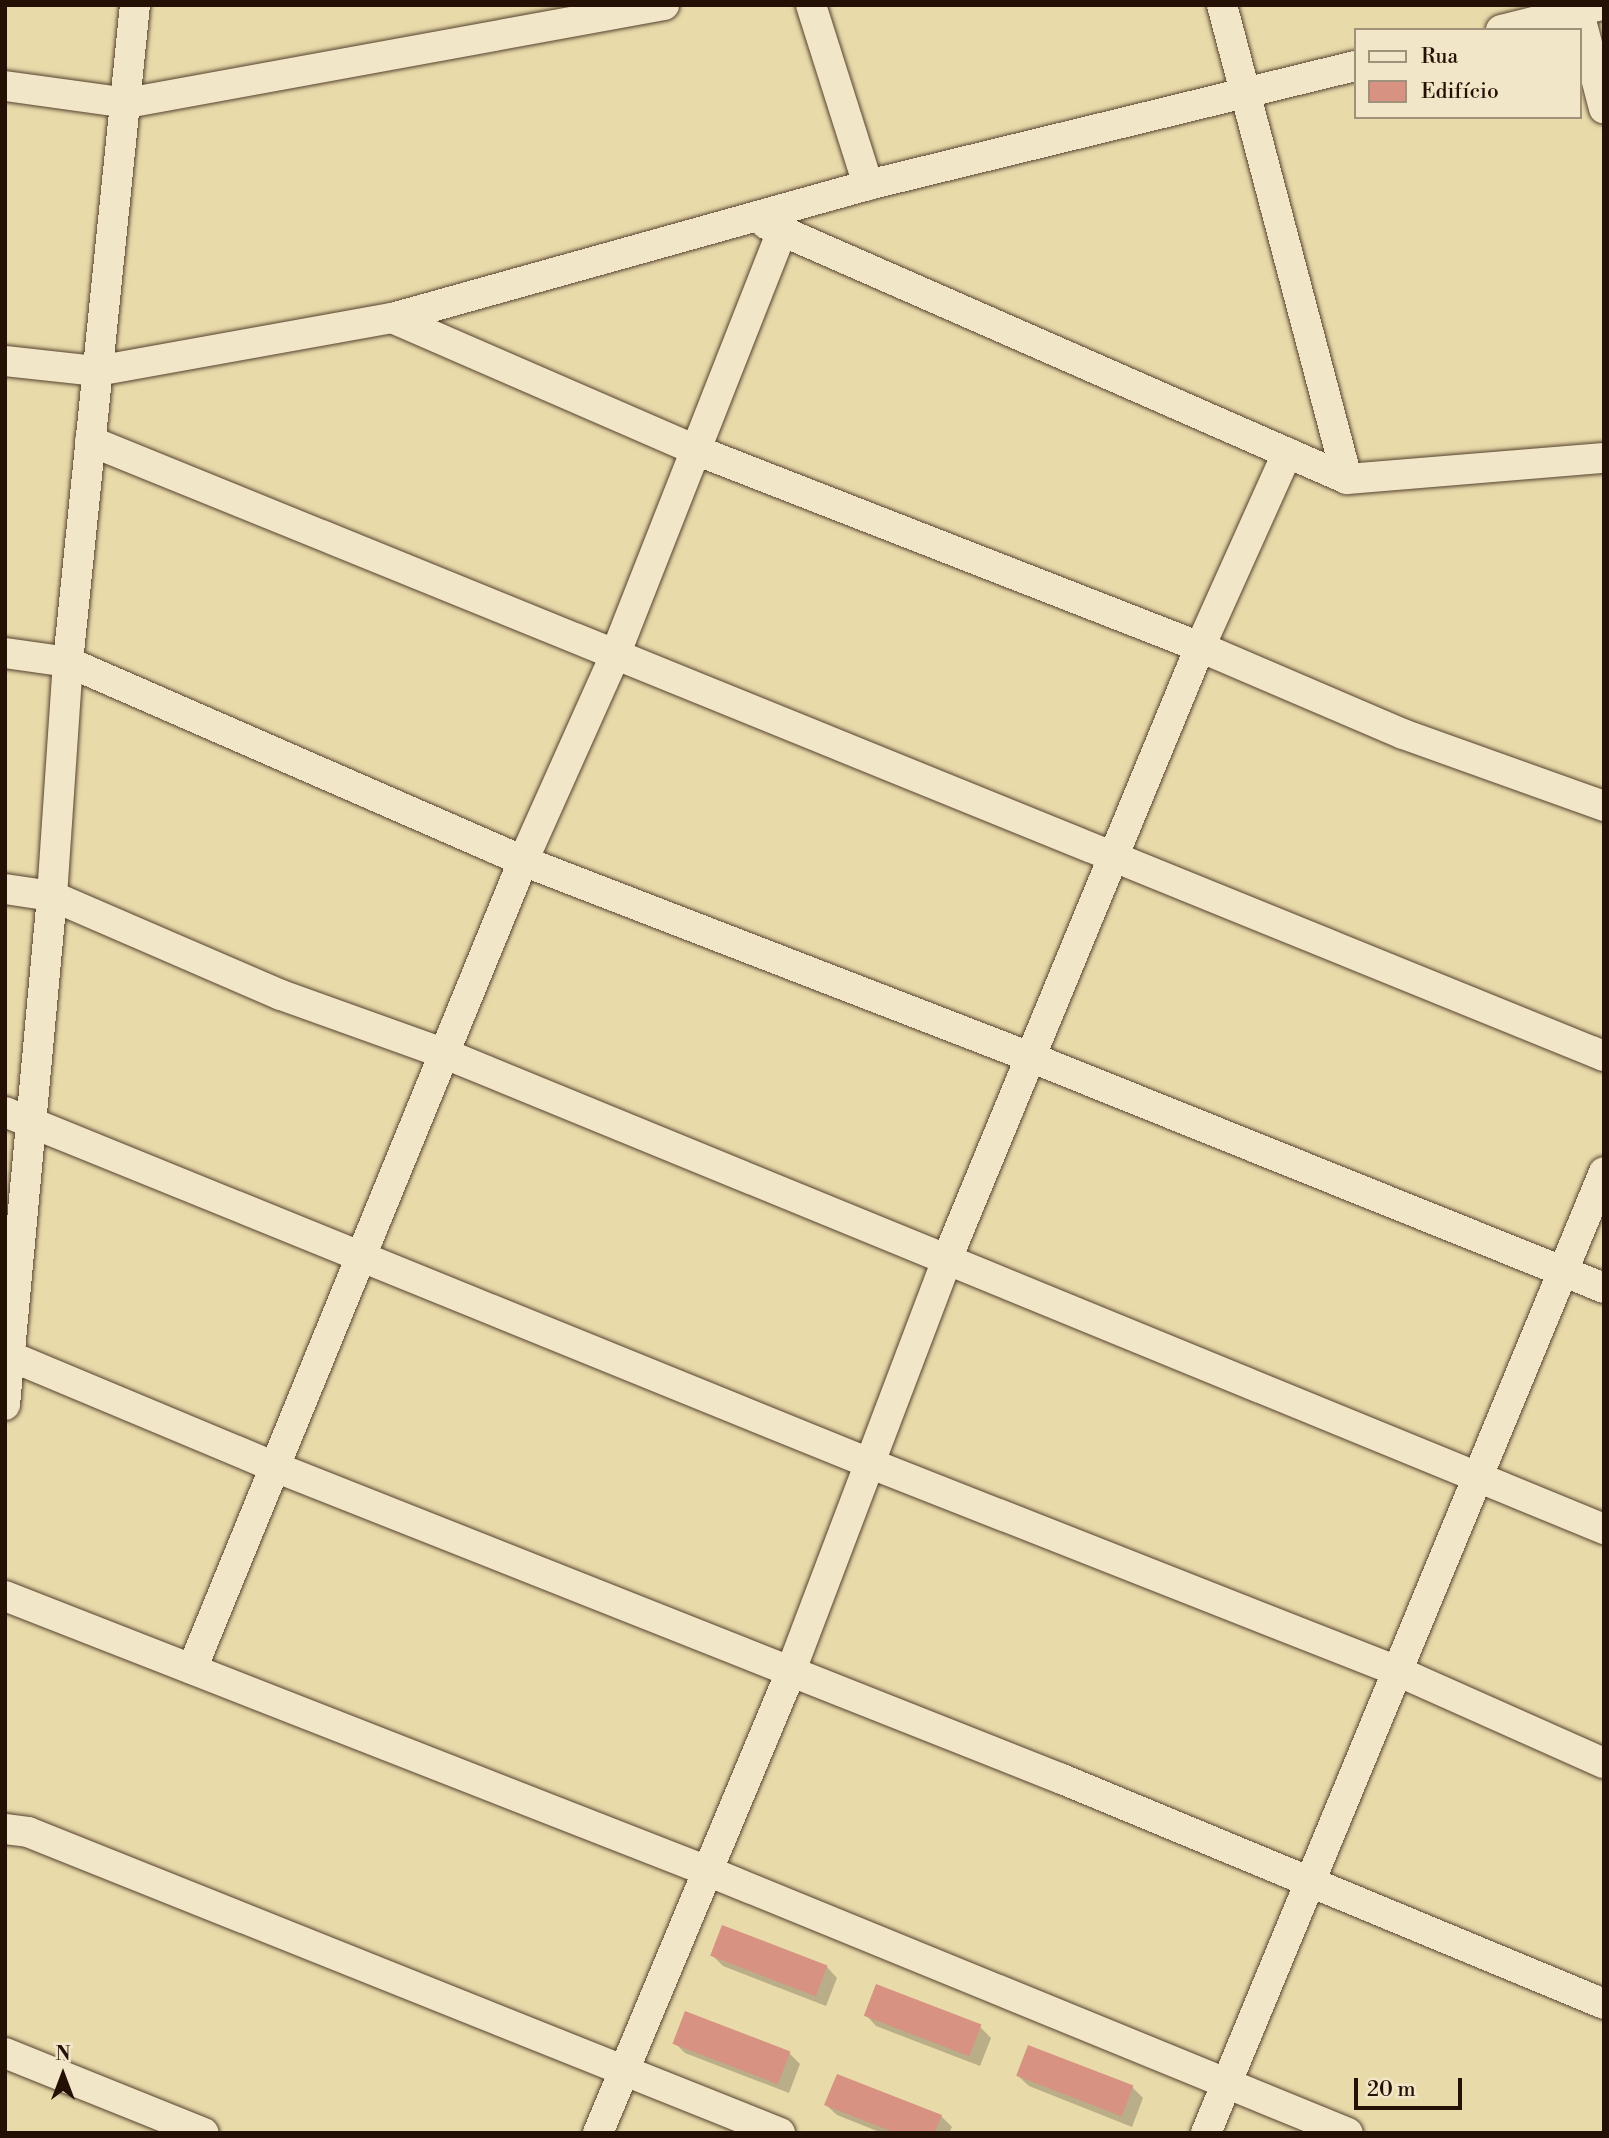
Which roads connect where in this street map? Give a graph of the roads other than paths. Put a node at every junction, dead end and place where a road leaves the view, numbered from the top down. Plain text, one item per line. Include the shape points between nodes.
1 (135, 5) edge
2 (664, 5) edge
3 (811, 5) edge
4 (1222, 5) edge
5 (1585, 7) edge
6 (1508, 28) edge
7 (1354, 66) edge
8 (5, 86) edge
9 (1247, 92) junction
10 (127, 103) junction
11 (1604, 109) edge
12 (868, 186) junction
13 (749, 217) junction
14 (782, 231) junction
15 (392, 318) junction
16 (5, 360) edge
17 (97, 371) junction
18 (90, 441) junction
19 (694, 449) junction
20 (1287, 453) junction
21 (1604, 458) edge
22 (1348, 479) junction
23 (1200, 647) junction
24 (5, 653) edge
25 (615, 655) junction
26 (68, 662) junction
27 (1604, 806) edge
28 (1112, 859) junction
29 (523, 861) junction
30 (5, 889) edge
31 (52, 897) junction
32 (443, 1053) junction
33 (1604, 1056) edge
34 (1030, 1057) junction
35 (17, 1118) edge
36 (1604, 1172) edge
37 (361, 1258) junction
38 (947, 1259) junction
39 (1566, 1271) junction
40 (1604, 1288) edge
41 (7, 1355) edge
42 (5, 1405) edge
43 (869, 1463) junction
44 (275, 1467) junction
45 (1479, 1477) junction
46 (1604, 1530) edge
47 (5, 1596) edge
48 (192, 1668) junction
49 (1397, 1671) junction
50 (790, 1673) junction
51 (1604, 1763) edge
52 (5, 1829) edge
53 (710, 1872) junction
54 (1308, 1881) junction
55 (1604, 2004) edge
56 (5, 2053) edge
57 (624, 2068) junction
58 (1225, 2082) junction
59 (204, 2133) edge
60 (598, 2133) edge
61 (780, 2133) edge
62 (1206, 2133) edge
63 (1348, 2133) edge

1 - 10 street
2 - 10 street
3 - 12 street
4 - 9 street
5 - 6 street
5 - 11 street
7 - 9 street
8 - 10 street
9 - 12 street
9 - 22 street
10 - 17 street
12 - 13 street
13 - 14 street
13 - 15 street
14 - 19 street
14 - 20 street
15 - 17 street
15 - 19 street
16 - 17 street
17 - 18 street
18 - 25 street
18 - 26 street
19 - 23 street
19 - 25 street
20 - 22 street
20 - 23 street
21 - 22 street
23 - 27 street via 1403,734
23 - 28 street
24 - 26 street
25 - 28 street
25 - 29 street
26 - 29 street
26 - 31 street
28 - 33 street
28 - 34 street
29 - 32 street
29 - 34 street
30 - 31 street
31 - 32 street via 281,995
31 - 35 street
32 - 37 street
32 - 38 street
34 - 38 street
34 - 39 street
35 - 37 street
35 - 41 street
36 - 39 street
37 - 43 street
37 - 44 street
38 - 43 street
38 - 45 street
39 - 40 street
39 - 45 street
41 - 42 street
41 - 44 street
43 - 49 street
43 - 50 street
44 - 48 street
44 - 50 street
45 - 46 street
45 - 49 street
47 - 48 street
48 - 53 street
49 - 51 street
49 - 54 street
50 - 53 street
50 - 54 street
52 - 57 street via 28,1832
53 - 57 street
53 - 58 street
54 - 55 street
54 - 58 street
56 - 59 street
57 - 60 street
57 - 61 street
58 - 62 street
58 - 63 street

